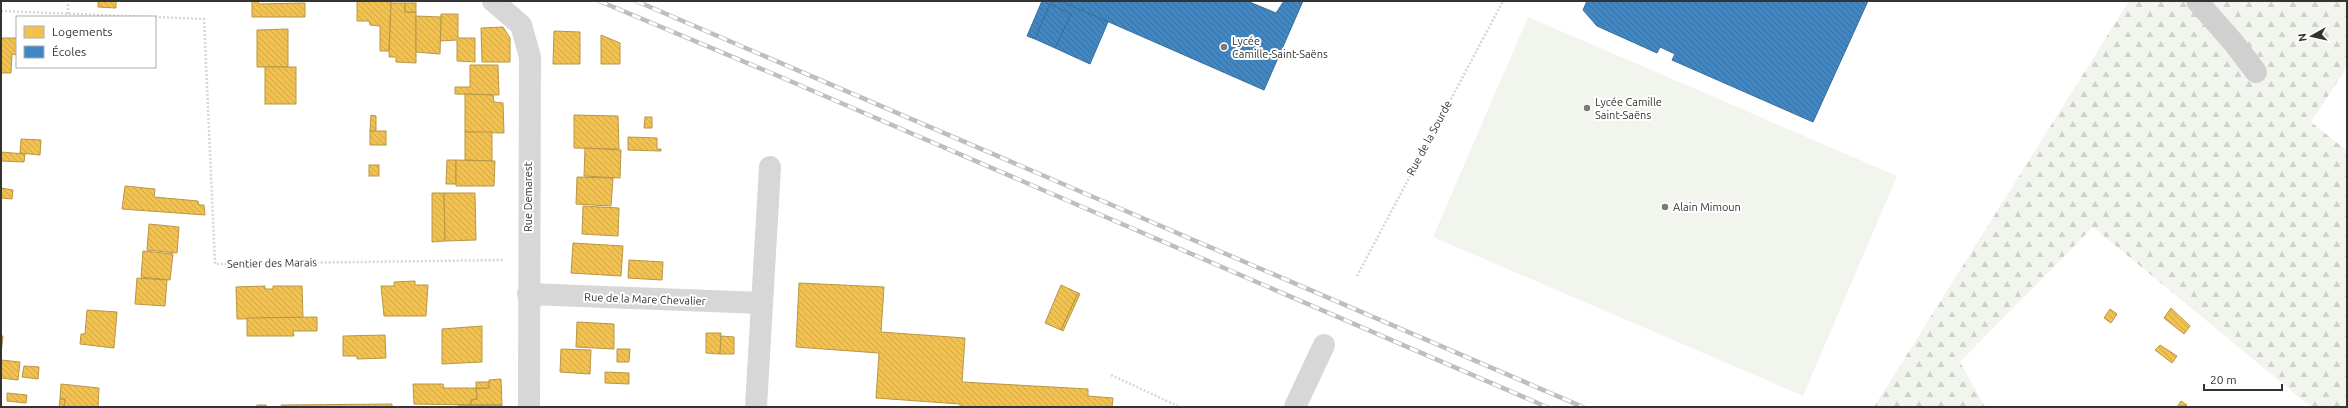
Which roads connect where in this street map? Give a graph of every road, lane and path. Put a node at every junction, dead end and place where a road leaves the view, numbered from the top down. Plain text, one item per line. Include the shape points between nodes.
1 (68, 1) edge
2 (493, 1) edge
3 (1503, 1) edge
4 (2197, 1) edge
5 (1, 11) edge
6 (68, 14) junction
7 (123, 16) edge
8 (156, 17) edge
9 (2256, 72) dead end
10 (770, 167) dead end
11 (528, 260) junction
12 (1357, 276) dead end
13 (528, 294) junction
14 (762, 303) junction
15 (1324, 345) dead end
16 (1112, 374) dead end
17 (529, 407) edge
18 (756, 407) edge
19 (1180, 407) edge
20 (1296, 407) edge

1 - 6 path
2 - 11 street, Rue Demarest via 521,25 530,56
3 - 12 path, Rue de la Sourde
4 - 9 main road
5 - 6 path
6 - 7 path
8 - 11 path, Sentier des Marais via 204,19 215,264
10 - 14 street
11 - 13 street, Rue Demarest
13 - 14 street, Rue de la Mare Chevalier
13 - 17 street, Rue Demarest
14 - 18 street
15 - 20 street
16 - 19 path

